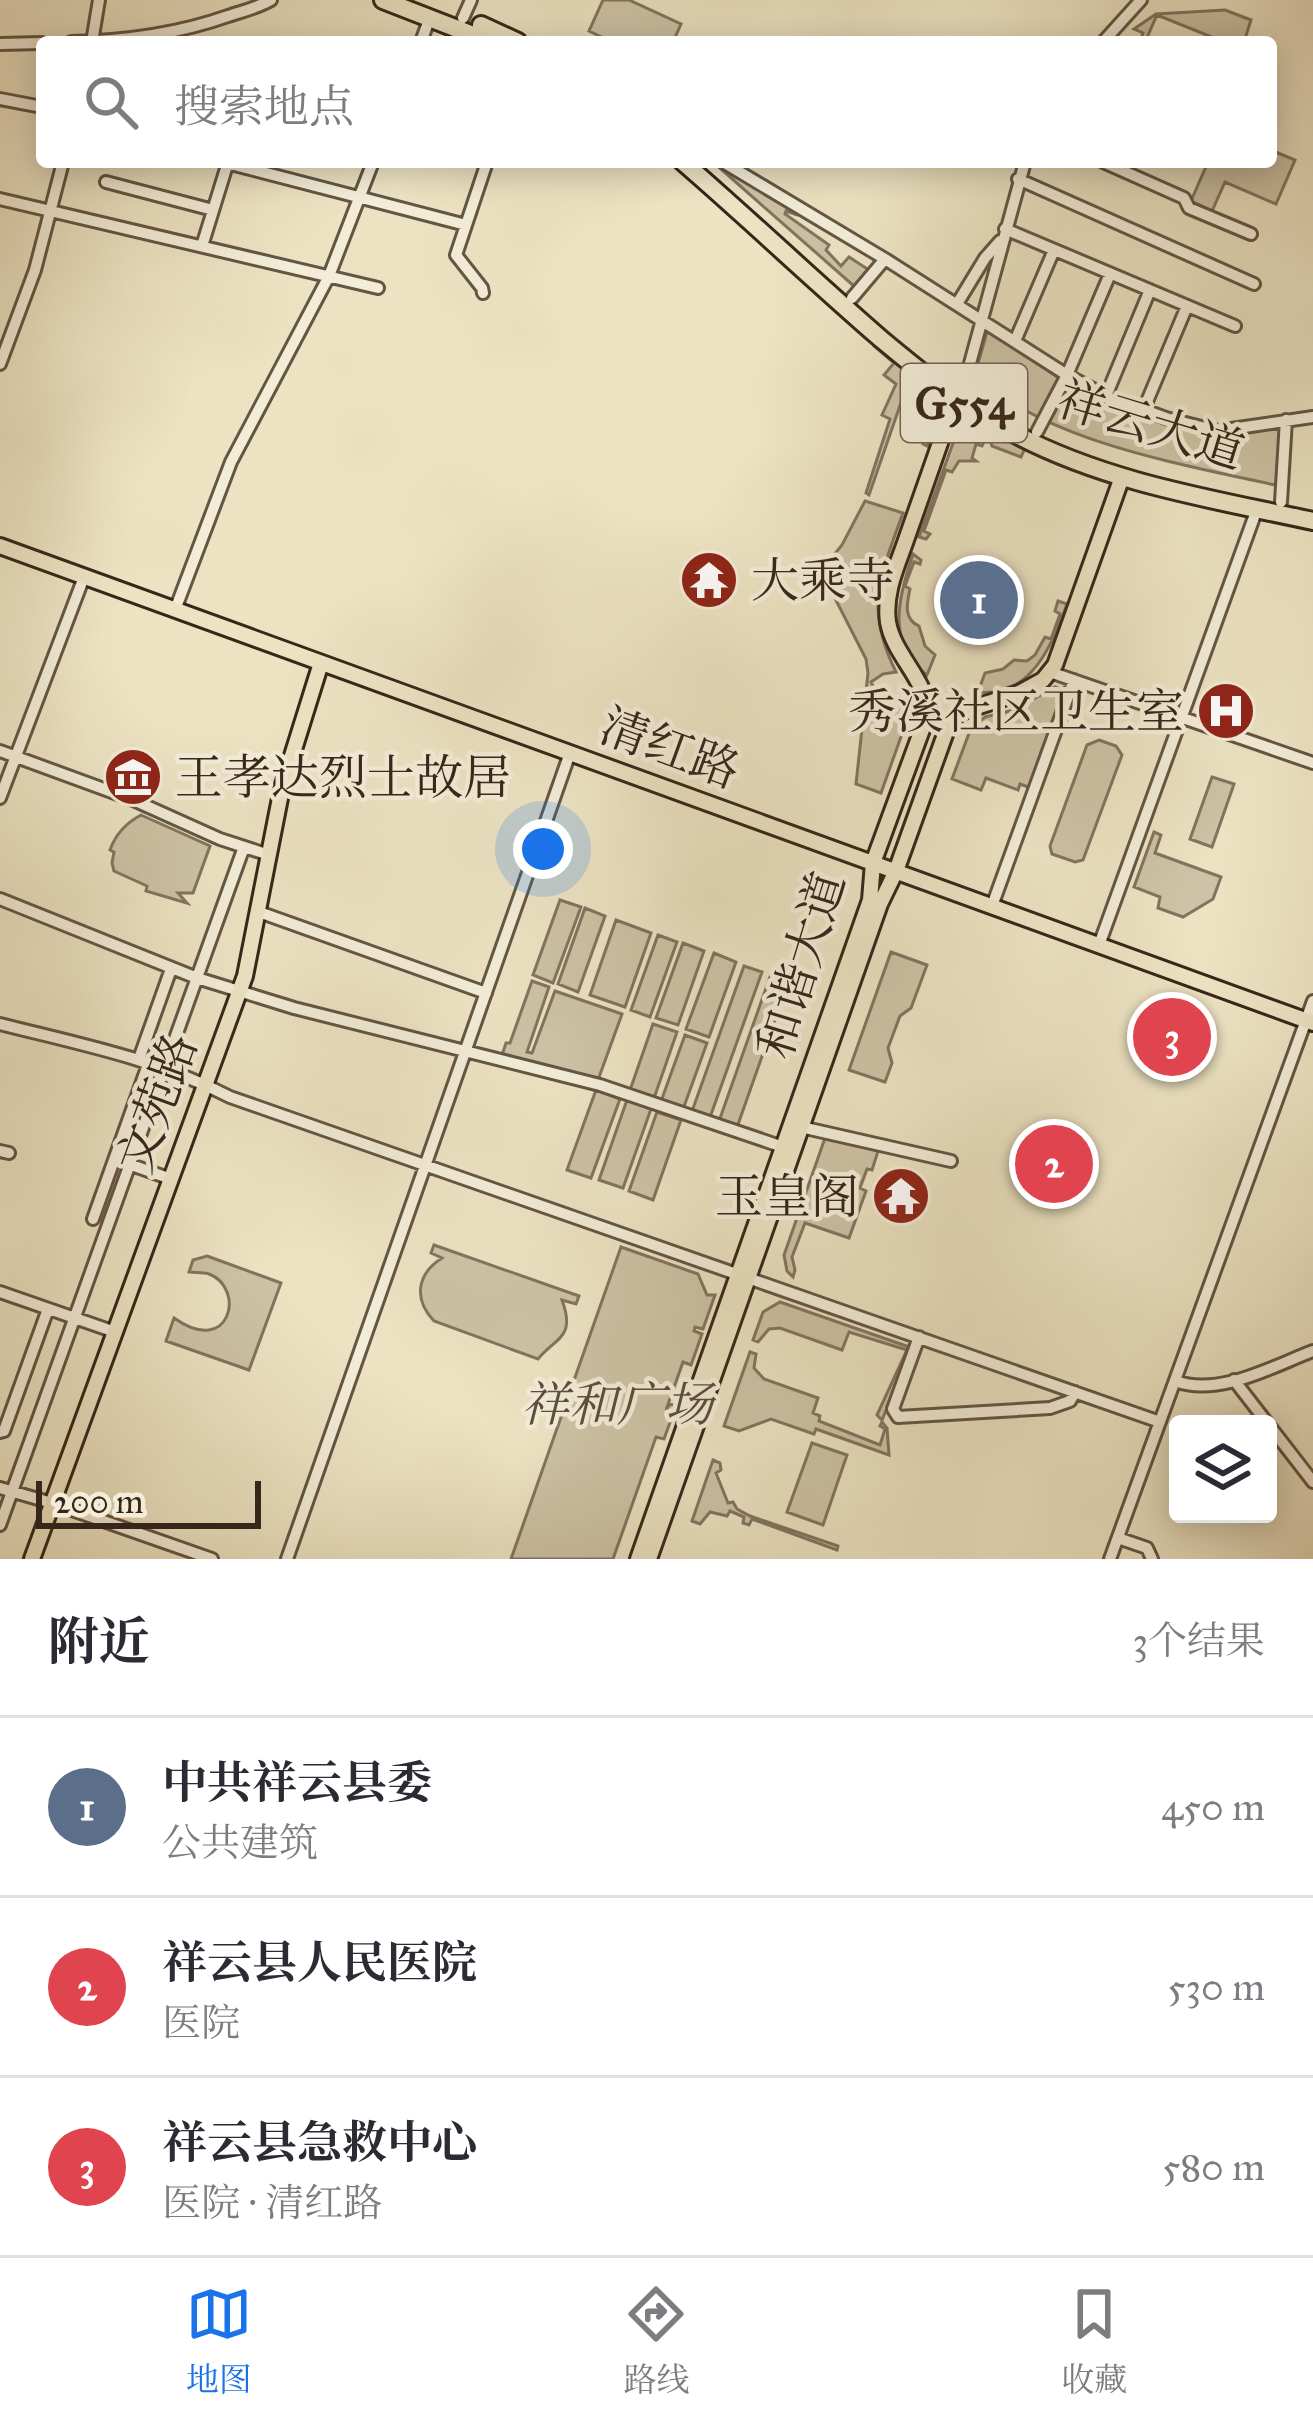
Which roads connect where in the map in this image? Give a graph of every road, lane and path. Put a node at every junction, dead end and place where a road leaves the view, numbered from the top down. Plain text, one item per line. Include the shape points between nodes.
1 (99, 0) edge
2 (272, 0) edge
3 (383, 0) edge
4 (416, 0) edge
5 (1141, 0) edge
6 (467, 9) edge
7 (430, 17) junction
8 (93, 36) edge
9 (142, 36) edge
10 (423, 36) edge
11 (476, 36) edge
12 (509, 36) edge
13 (1108, 36) edge
14 (36, 43) edge
15 (0, 44) edge
16 (0, 99) edge
17 (36, 106) edge
18 (61, 168) edge
19 (224, 168) edge
20 (249, 168) edge
21 (371, 168) edge
22 (485, 168) edge
23 (690, 168) edge
24 (707, 168) edge
25 (733, 168) edge
26 (1022, 168) edge
27 (1117, 168) edge
28 (1018, 179) junction
29 (106, 182) dead end
30 (359, 197) junction
31 (0, 199) edge
32 (213, 210) junction
33 (50, 211) junction
34 (466, 225) junction
35 (1004, 234) junction
36 (1251, 234) dead end
37 (202, 246) junction
38 (1054, 250) junction
39 (885, 259) junction
40 (1110, 274) junction
41 (329, 276) junction
42 (1254, 284) dead end
43 (378, 288) dead end
44 (1150, 290) junction
45 (483, 293) dead end
46 (852, 298) junction
47 (957, 304) junction
48 (1187, 306) junction
49 (983, 321) junction
50 (1235, 326) dead end
51 (1015, 341) junction
52 (0, 364) edge
53 (1067, 375) junction
54 (960, 393) junction
55 (1106, 396) junction
56 (1143, 411) junction
57 (1313, 417) edge
58 (1286, 420) junction
59 (1036, 432) junction
60 (1122, 477) junction
61 (1281, 502) junction
62 (1258, 504) junction
63 (1313, 509) edge
64 (1313, 521) edge
65 (0, 546) edge
66 (84, 577) junction
67 (175, 610) junction
68 (321, 663) junction
69 (1050, 672) junction
70 (1074, 680) junction
71 (927, 703) junction
72 (958, 713) junction
73 (1181, 717) junction
74 (0, 751) edge
75 (570, 753) junction
76 (16, 757) junction
77 (1313, 763) edge
78 (0, 799) edge
79 (244, 847) junction
80 (269, 855) junction
81 (874, 863) junction
82 (896, 871) junction
83 (0, 899) edge
84 (992, 906) junction
85 (259, 912) junction
86 (1099, 945) junction
87 (171, 969) junction
88 (197, 978) junction
89 (240, 989) junction
90 (486, 993) junction
91 (1313, 1000) edge
92 (1310, 1021) edge
93 (0, 1024) edge
94 (466, 1051) junction
95 (144, 1060) junction
96 (165, 1068) junction
97 (199, 1081) junction
98 (801, 1127) junction
99 (783, 1147) junction
100 (114, 1159) junction
101 (951, 1161) dead end
102 (130, 1165) junction
103 (425, 1166) junction
104 (171, 1180) junction
105 (93, 1219) dead end
106 (743, 1277) junction
107 (0, 1292) edge
108 (48, 1309) junction
109 (74, 1318) junction
110 (115, 1332) junction
111 (920, 1337) junction
112 (1313, 1352) edge
113 (1234, 1380) junction
114 (1175, 1382) junction
115 (1075, 1392) junction
116 (1160, 1422) junction
117 (0, 1432) edge
118 (1313, 1482) edge
119 (6, 1490) edge
120 (52, 1503) junction
121 (0, 1525) edge
122 (1118, 1538) junction
123 (32, 1559) edge
124 (212, 1559) edge
125 (287, 1559) edge
126 (638, 1559) edge
127 (650, 1559) edge
128 (1110, 1559) edge
129 (1152, 1559) edge

1 - 8 street
2 - 9 street via 184,31
3 - 7 highway
4 - 6 highway
5 - 13 street
6 - 12 highway
7 - 10 street
7 - 11 highway
14 - 15 street
16 - 17 street
18 - 33 street
19 - 32 street
20 - 30 street
21 - 30 street
22 - 34 street
23 - 54 highway, 祥云大道 / G554 via 859,319
24 - 46 highway, 祥云大道 / G554
25 - 39 street
26 - 28 street
27 - 36 street
28 - 35 street
28 - 42 street
29 - 32 street
30 - 34 street
30 - 41 street
31 - 33 street
32 - 37 street
33 - 37 street
33 - 52 street
34 - 45 street via 457,259
35 - 38 street
35 - 47 street
35 - 49 street
37 - 41 street
38 - 40 street
38 - 51 street
39 - 46 street
39 - 47 street
40 - 44 street
40 - 53 street
41 - 43 street
41 - 67 street via 236,451
44 - 48 street
44 - 55 street
46 - 54 highway, 祥云大道 / G554
47 - 49 street
48 - 50 street
48 - 56 street
49 - 51 street
49 - 54 street
51 - 53 street
53 - 55 street
53 - 59 street
54 - 59 highway, 祥云大道 / G554
54 - 60 highway, 祥云大道 / G554 via 999,425
54 - 71 main road via 888,600 898,652
55 - 56 street
56 - 58 street via 1217,431
57 - 58 street
58 - 61 street
59 - 62 highway, 祥云大道 / G554
60 - 62 highway, 祥云大道 / G554
60 - 69 main road
61 - 62 highway, 祥云大道 / G554
61 - 63 highway, 祥云大道 / G554
62 - 64 highway, 祥云大道 / G554
62 - 73 street
65 - 66 main road, 清红路
66 - 67 main road, 清红路
66 - 76 street
67 - 68 main road, 清红路
68 - 75 main road, 清红路
68 - 80 main road, 文苑路
69 - 70 street
69 - 72 main road via 1019,694
70 - 73 street
70 - 84 street
71 - 72 main road
71 - 81 main road, 和谐大道
72 - 82 main road, 和谐大道
73 - 77 street
73 - 86 street
74 - 76 street
75 - 81 main road, 清红路
75 - 90 street
76 - 78 street
76 - 79 street
79 - 80 street
79 - 88 street
80 - 85 main road, 文苑路
81 - 82 main road, 清红路
81 - 99 main road, 和谐大道 via 870,901
82 - 84 main road, 清红路
82 - 98 main road, 和谐大道
83 - 87 street
84 - 86 main road, 清红路
85 - 89 main road, 文苑路
85 - 90 street
86 - 92 main road, 清红路
87 - 88 street
87 - 95 street
88 - 89 street
88 - 96 street
89 - 94 street
89 - 97 main road, 文苑路
90 - 94 street
91 - 92 street
92 - 114 street
93 - 95 street
94 - 99 street via 600,1085
94 - 103 street
95 - 96 street
95 - 100 street
96 - 97 street
96 - 102 street
97 - 103 street
97 - 104 main road, 文苑路
98 - 101 street
98 - 106 main road, 和谐大道
99 - 106 main road, 和谐大道
100 - 102 street
100 - 105 street
102 - 104 street
102 - 109 street
103 - 106 street
103 - 125 street
104 - 110 main road, 文苑路
106 - 111 street
106 - 126 main road, 和谐大道
106 - 127 main road, 和谐大道
107 - 108 street
108 - 109 street
108 - 117 street
109 - 110 street
109 - 119 street
110 - 120 main road, 文苑路
111 - 115 street
111 - 115 street via 893,1409 898,1417 1050,1408
112 - 113 street
113 - 114 street
113 - 118 street
114 - 116 street
115 - 116 street
116 - 122 street
119 - 120 street
119 - 121 street
120 - 123 main road, 文苑路
120 - 124 street
122 - 128 street
122 - 129 street via 1147,1548

